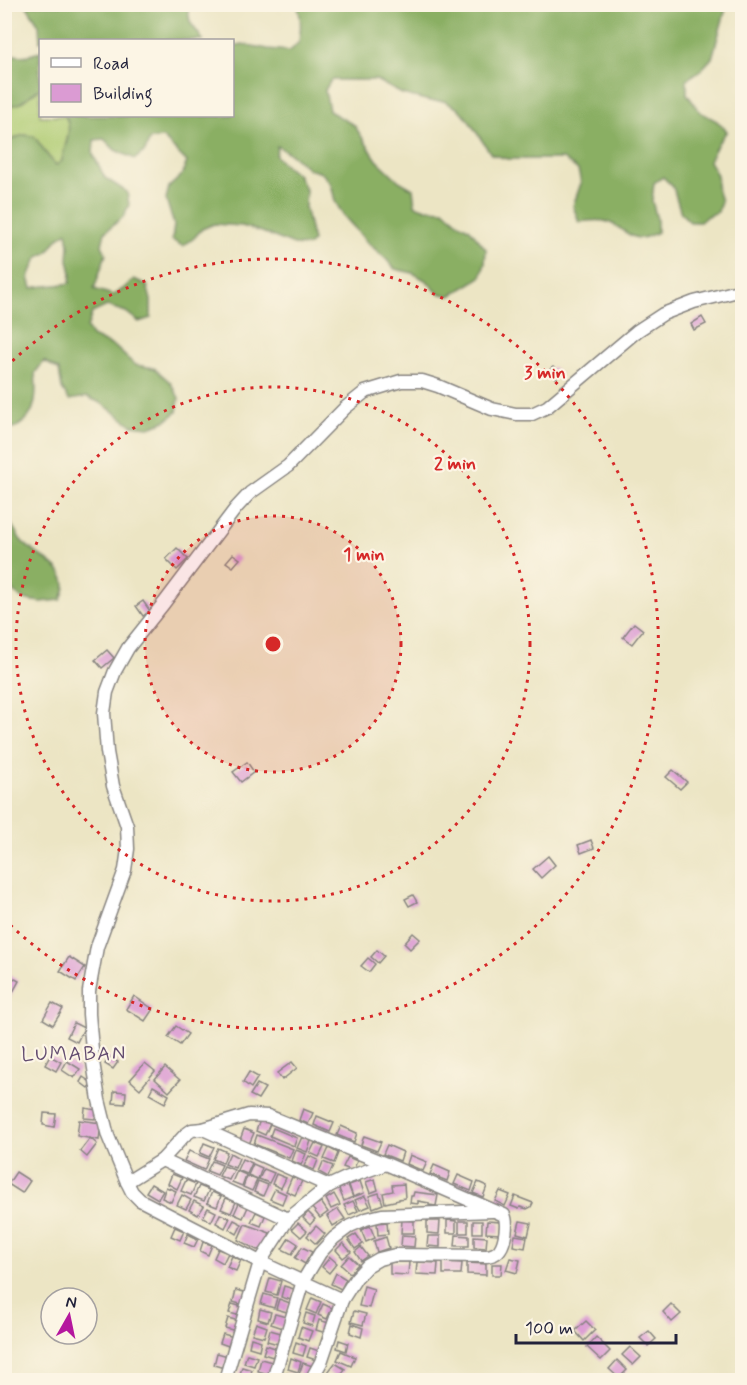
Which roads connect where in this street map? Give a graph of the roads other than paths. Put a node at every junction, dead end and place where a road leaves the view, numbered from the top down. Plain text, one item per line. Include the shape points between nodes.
1 (742, 290) edge
2 (202, 1129) junction
3 (162, 1160) junction
4 (386, 1164) junction
5 (127, 1182) junction
6 (329, 1186) junction
7 (497, 1211) junction
8 (288, 1219) junction
9 (260, 1262) junction
10 (303, 1281) junction
11 (342, 1300) junction
12 (225, 1380) edge
13 (273, 1380) edge
14 (311, 1380) edge

1 - 5 street via 663,314 547,407 532,414 492,409 422,381 401,381 365,392 288,466 236,508 128,648 107,692 105,713 109,770 127,826 128,849 125,870 97,947 89,991 99,1100 108,1136
2 - 3 street via 185,1135
2 - 4 street via 249,1115 268,1116
2 - 6 street
3 - 5 street
3 - 8 street
4 - 6 street
4 - 7 street
5 - 9 street via 140,1200
6 - 8 street
7 - 10 street via 382,1215 366,1219 334,1238
7 - 11 street via 507,1223 501,1248 493,1255 395,1255 379,1259 356,1278
8 - 9 street
9 - 10 street
9 - 12 street
10 - 11 street
10 - 13 street
11 - 14 street

